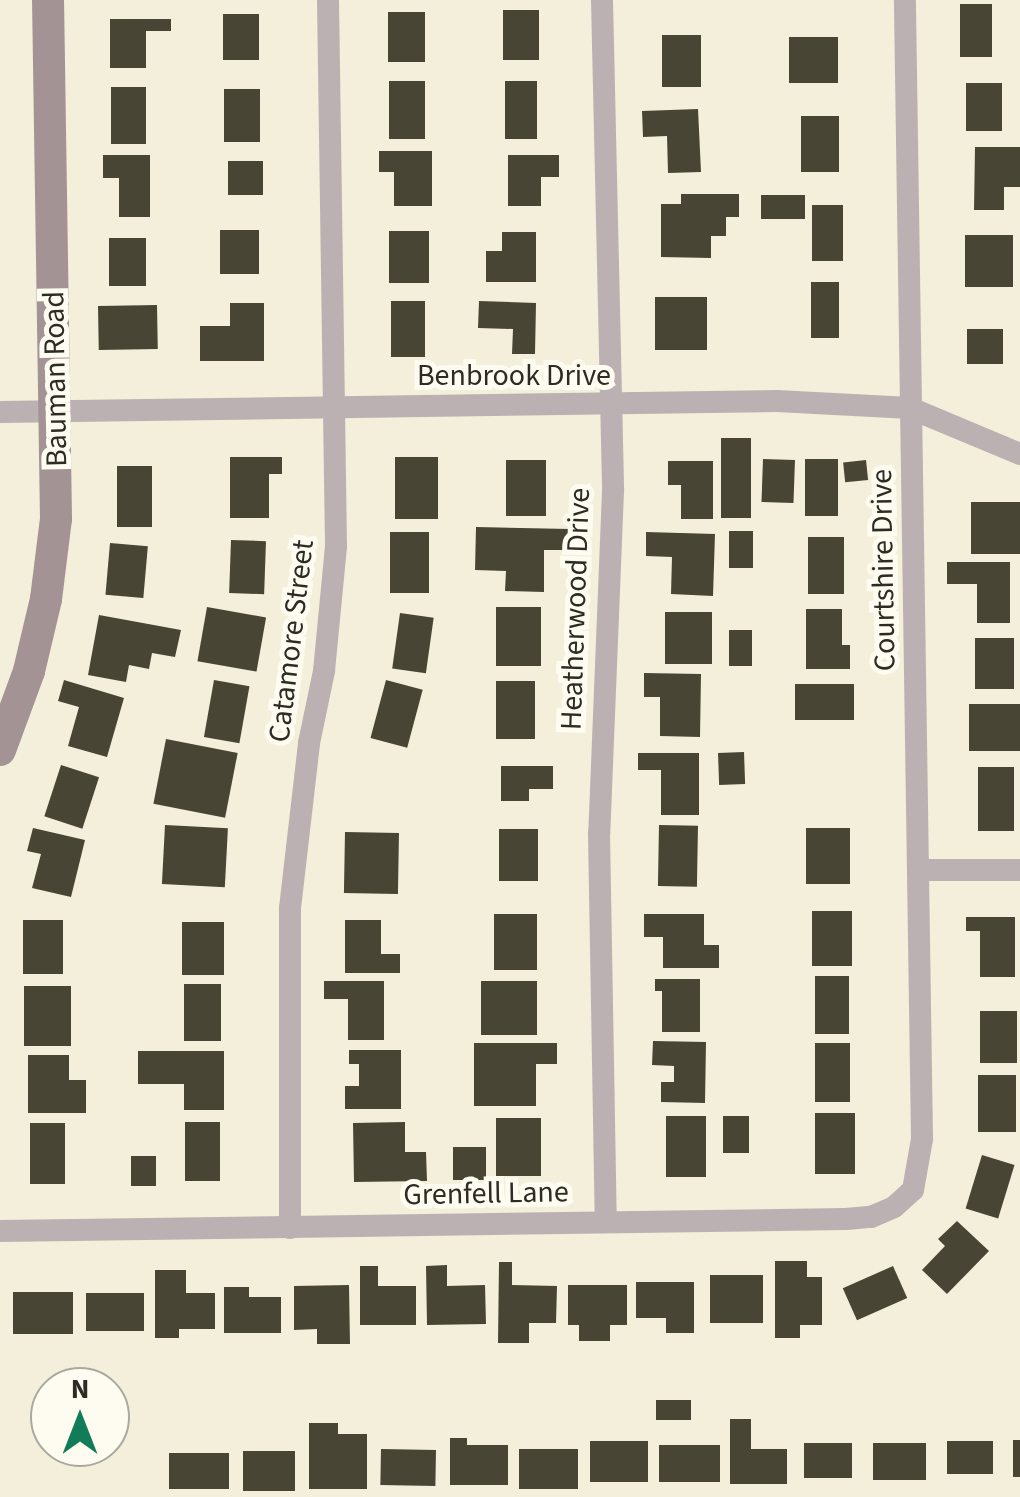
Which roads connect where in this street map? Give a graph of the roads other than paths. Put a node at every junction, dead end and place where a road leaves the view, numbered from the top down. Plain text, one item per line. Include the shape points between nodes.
1 (48, 0) edge
2 (328, 0) edge
3 (602, 0) edge
4 (905, 0) edge
5 (610, 406) junction
6 (336, 408) junction
7 (910, 408) junction
8 (0, 412) edge
9 (58, 412) junction
10 (1020, 454) edge
11 (2, 737) edge
12 (919, 870) junction
13 (1020, 870) edge
14 (922, 1138) joint
15 (606, 1221) junction
16 (290, 1228) junction
17 (0, 1231) edge

1 - 9 street, Bauman Road
2 - 6 street, Catamore Street
3 - 5 street, Heatherwood Drive
4 - 7 street, Courtshire Drive
5 - 6 street, Benbrook Drive
5 - 7 street, Benbrook Drive via 777,401
5 - 15 street, Heatherwood Drive via 612,581 599,833
6 - 9 street, Benbrook Drive
6 - 16 street, Catamore Street via 332,602 290,908
7 - 10 street, Benbrook Drive
7 - 12 street, Courtshire Drive
8 - 9 street, Benbrook Drive
9 - 11 street, Bauman Road via 46,599 29,671
12 - 13 street
12 - 14 street, Courtshire Drive
14 - 15 street, Grenfell Lane via 913,1190 871,1217
15 - 16 street, Grenfell Lane
16 - 17 street, Grenfell Lane

